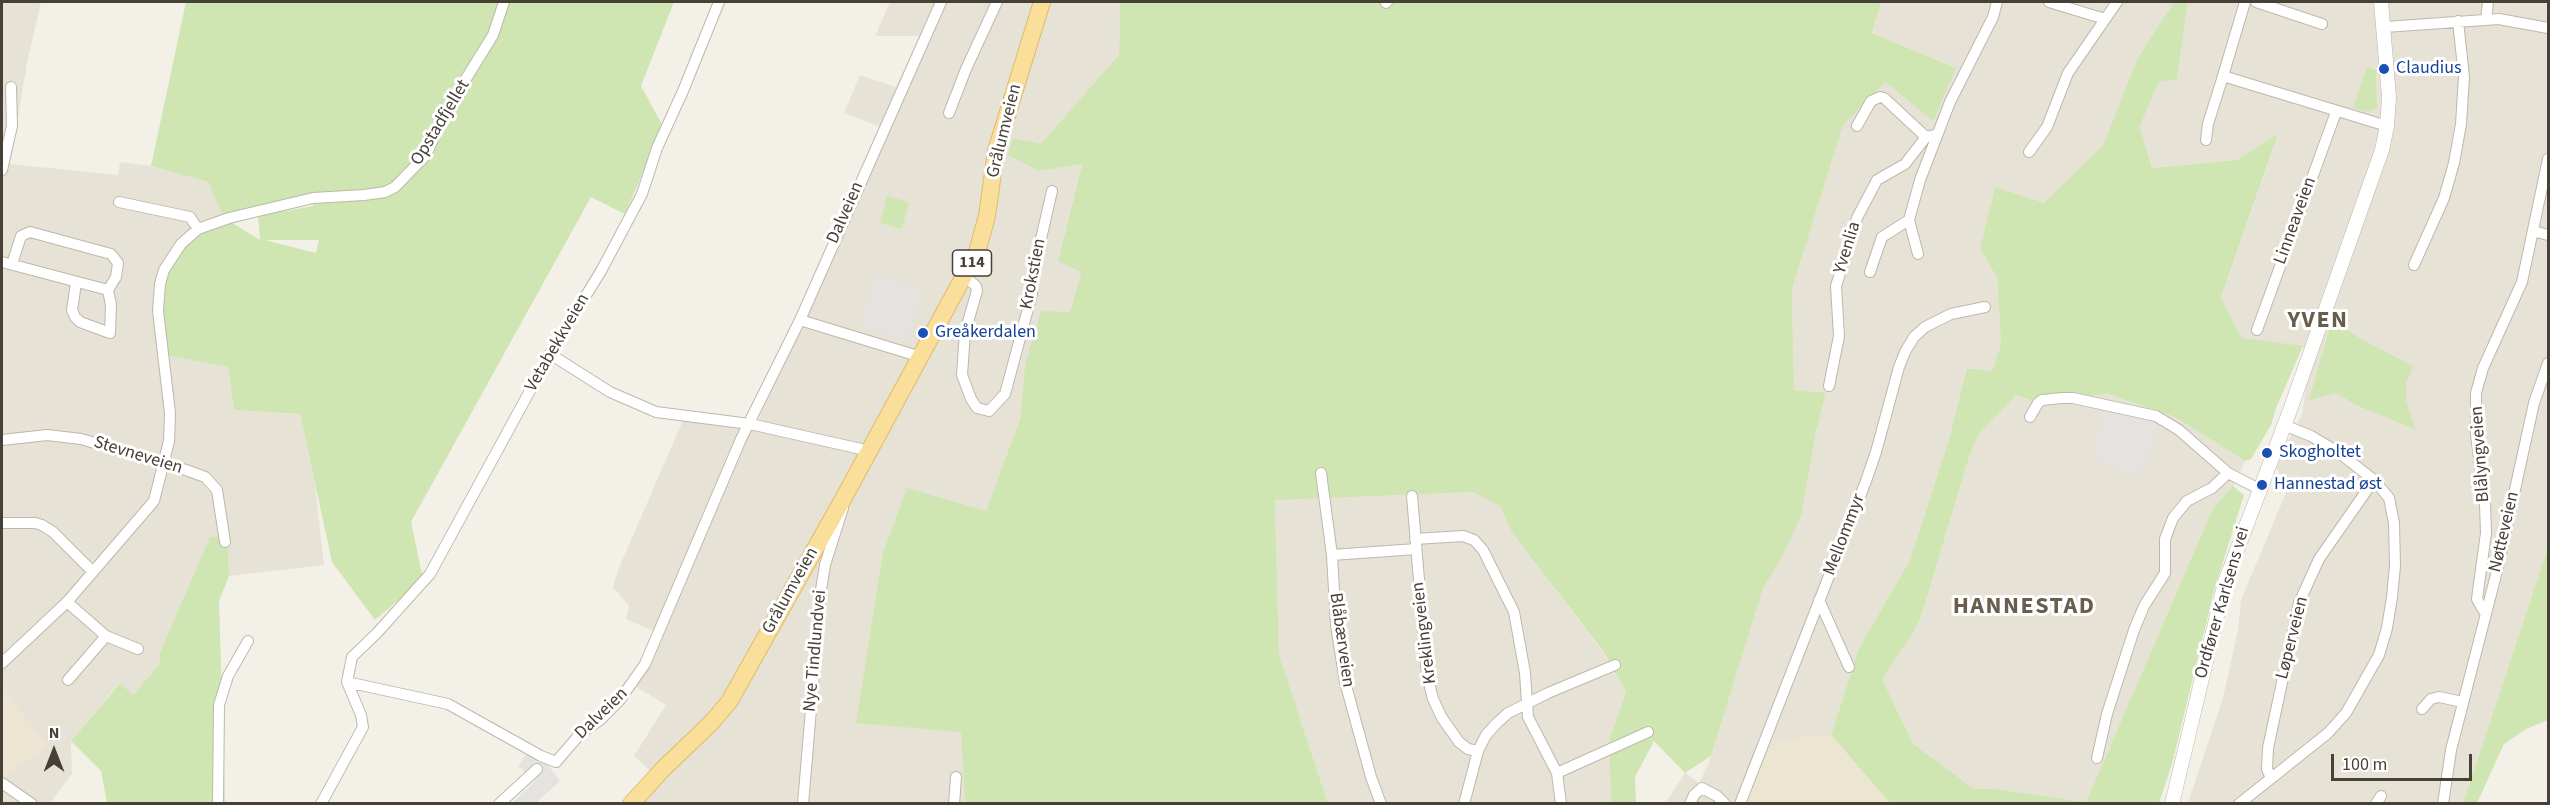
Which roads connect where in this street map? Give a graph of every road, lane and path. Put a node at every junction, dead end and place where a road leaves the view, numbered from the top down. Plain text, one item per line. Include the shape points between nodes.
1 (504, 2) edge
2 (719, 2) edge
3 (941, 2) edge
4 (996, 2) edge
5 (1042, 2) edge
6 (1997, 2) edge
7 (2049, 2) edge
8 (2117, 2) edge
9 (2245, 2) edge
10 (2256, 2) edge
11 (2382, 2) edge
12 (2488, 2) edge
13 (2105, 19) junction
14 (2486, 20) junction
15 (2458, 21) junction
16 (2322, 24) dead end
17 (2385, 27) junction
18 (2548, 28) edge
19 (2223, 76) junction
20 (11, 87) dead end
21 (2336, 112) junction
22 (949, 113) dead end
23 (1857, 126) dead end
24 (2386, 132) junction
25 (1931, 136) junction
26 (2206, 140) dead end
27 (2029, 152) dead end
28 (2548, 159) edge
29 (2, 170) edge
30 (1052, 191) dead end
31 (119, 202) dead end
32 (1909, 220) junction
33 (198, 229) junction
34 (2533, 231) junction
35 (2548, 235) edge
36 (1918, 254) dead end
37 (7, 263) edge
38 (2414, 265) dead end
39 (1870, 272) dead end
40 (964, 276) junction
41 (76, 283) junction
42 (108, 290) junction
43 (1985, 307) dead end
44 (800, 320) junction
45 (2257, 330) dead end
46 (550, 354) junction
47 (921, 357) junction
48 (2548, 363) edge
49 (1829, 386) dead end
50 (2030, 417) dead end
51 (750, 424) junction
52 (2284, 425) junction
53 (2, 440) edge
54 (861, 449) dead end
55 (164, 464) junction
56 (1321, 473) dead end
57 (2228, 473) junction
58 (2374, 480) junction
59 (2259, 489) junction
60 (1412, 496) dead end
61 (843, 501) junction
62 (6, 523) edge
63 (2, 533) edge
64 (225, 542) dead end
65 (1416, 544) junction
66 (1332, 555) junction
67 (93, 572) junction
68 (1819, 600) junction
69 (67, 602) junction
70 (2485, 613) junction
71 (106, 636) junction
72 (248, 641) dead end
73 (138, 649) dead end
74 (2, 663) edge
75 (1615, 665) dead end
76 (1849, 667) dead end
77 (68, 680) dead end
78 (347, 682) junction
79 (2463, 702) junction
80 (1526, 705) junction
81 (2422, 709) dead end
82 (1648, 732) dead end
83 (1478, 751) junction
84 (2097, 759) dead end
85 (537, 769) dead end
86 (1557, 773) junction
87 (957, 777) dead end
88 (2271, 778) junction
89 (2, 783) edge
90 (32, 804) edge
91 (218, 804) edge
92 (321, 804) edge
93 (499, 804) edge
94 (631, 804) edge
95 (803, 804) edge
96 (954, 804) edge
97 (1381, 804) edge
98 (1464, 804) edge
99 (1561, 804) edge
100 (1690, 804) edge
101 (1725, 804) edge
102 (1740, 804) edge
103 (2172, 804) edge
104 (2239, 804) edge
105 (2443, 804) edge

1 - 33 street, Opstadfjellet via 493,35 443,116 426,155 395,187 364,195 313,198
2 - 46 street, Vetabekkveien via 657,148 642,194
3 - 44 street, Dalveien
4 - 22 street
5 - 40 main road, Grålumveien / 114 via 996,151 983,235
6 - 25 street, Yvenlia via 1993,17
7 - 13 street
8 - 13 street
9 - 19 street
10 - 16 street
11 - 17 street, Ordfører Karlsens vei
12 - 14 street
13 - 27 street via 2068,72 2047,127
14 - 15 street
14 - 18 street
15 - 17 street
15 - 38 street via 2463,77 2454,163 2444,198
17 - 24 street, Ordfører Karlsens vei via 2389,81
19 - 21 street
19 - 26 street
20 - 29 street via 12,126
21 - 24 street
21 - 45 street, Linneaveien
23 - 25 street via 1871,101 1884,98
24 - 52 street, Ordfører Karlsens vei via 2372,183
25 - 32 street, Yvenlia
25 - 49 street, Yvenlia via 1905,164 1877,180 1857,218 1836,286 1839,336
28 - 34 street, Blålyngveien
30 - 40 street, Krokstien via 1032,278 1032,294 1005,394 989,411 976,408 962,375 965,332 977,291
31 - 33 street via 190,218
32 - 36 street
32 - 39 street, Yvenlia via 1882,237
33 - 55 street, Opstadfjellet via 171,258 160,284 159,321 170,413
34 - 35 street
34 - 70 street, Blålyngveien via 2522,282 2483,368 2476,393 2475,435 2486,533 2477,599
37 - 41 street
37 - 42 street via 21,236 30,232 111,254 118,268
40 - 47 main road, Grålumveien / 114
41 - 42 street
41 - 42 street via 72,310 75,317 110,333
43 - 68 street, Mellommyr via 1951,314 1926,327 1905,352 1876,452
44 - 47 street
44 - 51 street, Dalveien
46 - 51 street via 610,392 656,412
46 - 78 street, Vetabekkveien via 430,574 352,657
47 - 61 main road, Grålumveien / 114
48 - 70 street, Nøtteveien via 2534,403 2499,567
50 - 57 street via 2042,400 2062,398 2156,416 2179,430
51 - 54 street
51 - 78 street, Dalveien via 645,664 619,700 580,734 556,762 448,704
52 - 58 street via 2329,447
52 - 59 street, Ordfører Karlsens vei
53 - 55 street, Stevneveien via 64,436
55 - 64 street, Stevneveien via 205,477 217,490
55 - 67 street, Opstadfjellet via 148,510
56 - 66 street, Blåbærveien
57 - 59 street
57 - 84 street via 2212,488 2187,501 2173,518 2165,539 2165,573 2134,630 2106,714
58 - 88 street, Løperveien via 2319,560 2299,603 2268,748 2267,769
58 - 88 street via 2389,498 2394,534 2392,597 2379,655 2346,713 2328,733
59 - 103 street, Ordfører Karlsens vei via 2225,582
60 - 65 street, Kreklingveien
61 - 94 main road, Grålumveien / 114 via 729,702
61 - 95 street, Nye Tindlundvei via 843,514 821,590
62 - 63 street
62 - 67 street via 35,523 48,528
65 - 66 street
65 - 80 street via 1463,536 1474,540 1483,550 1514,612 1525,673
65 - 83 street, Kreklingveien via 1427,675 1433,699 1460,742
66 - 97 street, Blåbærveien via 1336,625 1345,682
67 - 69 street, Opstadfjellet
68 - 76 street
68 - 102 street, Mellommyr
69 - 71 street
69 - 74 street, Opstadfjellet
70 - 79 street, Nøtteveien
71 - 73 street
71 - 77 street
72 - 91 street via 225,684 219,705
75 - 80 street
78 - 92 street via 362,714 363,727
79 - 81 street via 2439,697
79 - 105 street, Nøtteveien
80 - 83 street via 1497,723
80 - 86 street via 1528,717
82 - 86 street
83 - 98 street
85 - 93 street
86 - 99 street
87 - 96 street
88 - 104 street
89 - 90 street
100 - 101 street via 1702,788

